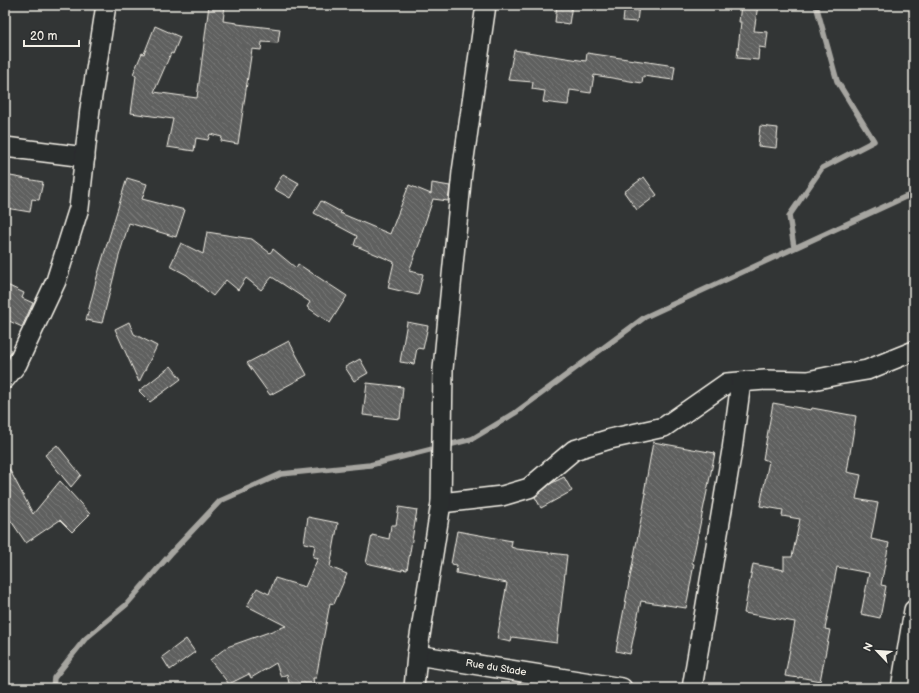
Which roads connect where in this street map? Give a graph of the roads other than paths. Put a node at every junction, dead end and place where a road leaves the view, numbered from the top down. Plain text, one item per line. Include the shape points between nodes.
1 (106, 5) edge
2 (486, 5) edge
3 (5, 147) edge
4 (85, 157) junction
5 (914, 351) edge
6 (5, 379) edge
7 (742, 382) junction
8 (441, 503) junction
9 (914, 610) edge
10 (417, 655) junction
11 (414, 688) edge
12 (622, 688) edge
13 (692, 688) edge
14 (901, 688) edge

1 - 4 street
2 - 8 street via 462,172 443,369
3 - 4 street
4 - 6 street via 79,208 56,281 17,364
5 - 7 street via 867,370 808,381
7 - 8 street via 727,383 664,427 574,450 529,488 502,496
7 - 13 street
8 - 10 street
9 - 14 street
10 - 11 street
10 - 12 street, Rue du Stade

